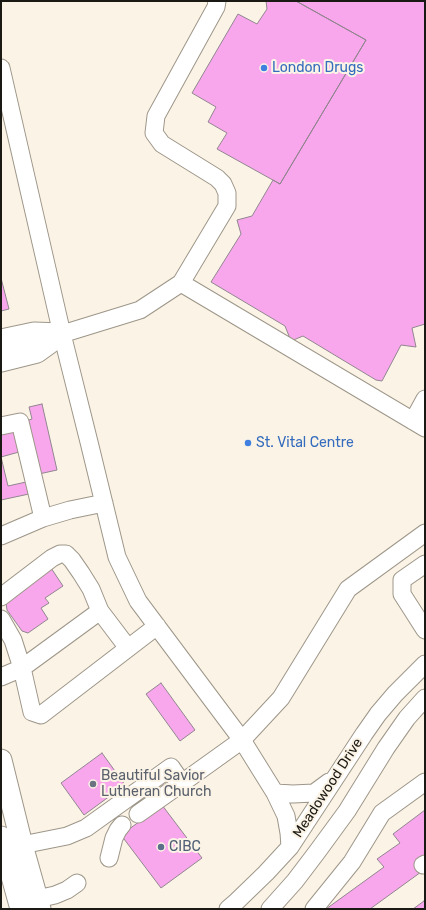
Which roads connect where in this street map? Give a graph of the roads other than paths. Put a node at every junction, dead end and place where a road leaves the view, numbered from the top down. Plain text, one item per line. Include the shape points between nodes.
1 (217, 1) edge
2 (1, 68) edge
3 (181, 283) junction
4 (62, 334) junction
5 (1, 340) edge
6 (1, 361) edge
7 (425, 400) edge
8 (419, 425) edge
9 (1, 426) edge
10 (104, 503) junction
11 (43, 518) junction
12 (425, 533) edge
13 (1, 536) edge
14 (425, 564) edge
15 (1, 597) edge
16 (98, 608) junction
17 (1, 619) edge
18 (423, 622) edge
19 (157, 626) junction
20 (128, 648) junction
21 (425, 664) edge
22 (22, 668) junction
23 (1, 677) edge
24 (425, 698) edge
25 (242, 740) junction
26 (1, 760) edge
27 (335, 778) junction
28 (425, 782) edge
29 (182, 784) junction
30 (275, 793) junction
31 (138, 814) dead end
32 (122, 825) dead end
33 (290, 847) junction
34 (8, 851) edge
35 (109, 858) dead end
36 (77, 883) dead end
37 (32, 906) edge
38 (228, 909) edge
39 (271, 909) edge
40 (314, 909) edge

1 - 3 street via 216,8 156,116 154,134 162,144 217,178 227,193 227,206
2 - 4 street
3 - 4 street via 140,310
3 - 8 street
4 - 5 main road via 34,334
4 - 6 main road via 37,352
4 - 10 street
7 - 8 street
9 - 11 street via 20,422
10 - 11 street
10 - 19 street via 117,557 138,600
11 - 13 street
12 - 25 street via 348,589 281,698
14 - 18 street via 402,580 402,594
15 - 16 street via 52,558 66,554 91,589
16 - 20 street
16 - 22 street
17 - 22 street via 13,640
19 - 20 street
19 - 25 street
20 - 22 street via 41,715 32,712
21 - 27 street, Meadowood Drive via 378,714
22 - 23 street
24 - 39 street, Meadowood Drive via 386,748 347,811
25 - 29 street
25 - 30 street
26 - 34 main road
27 - 30 street via 314,793
27 - 33 street, Meadowood Drive
28 - 40 street via 382,813 352,862
29 - 31 street
29 - 34 street via 171,767 86,828 67,836
30 - 33 street via 286,816
32 - 35 street via 114,838
33 - 38 street, Meadowood Drive
34 - 37 main road
36 - 37 street

